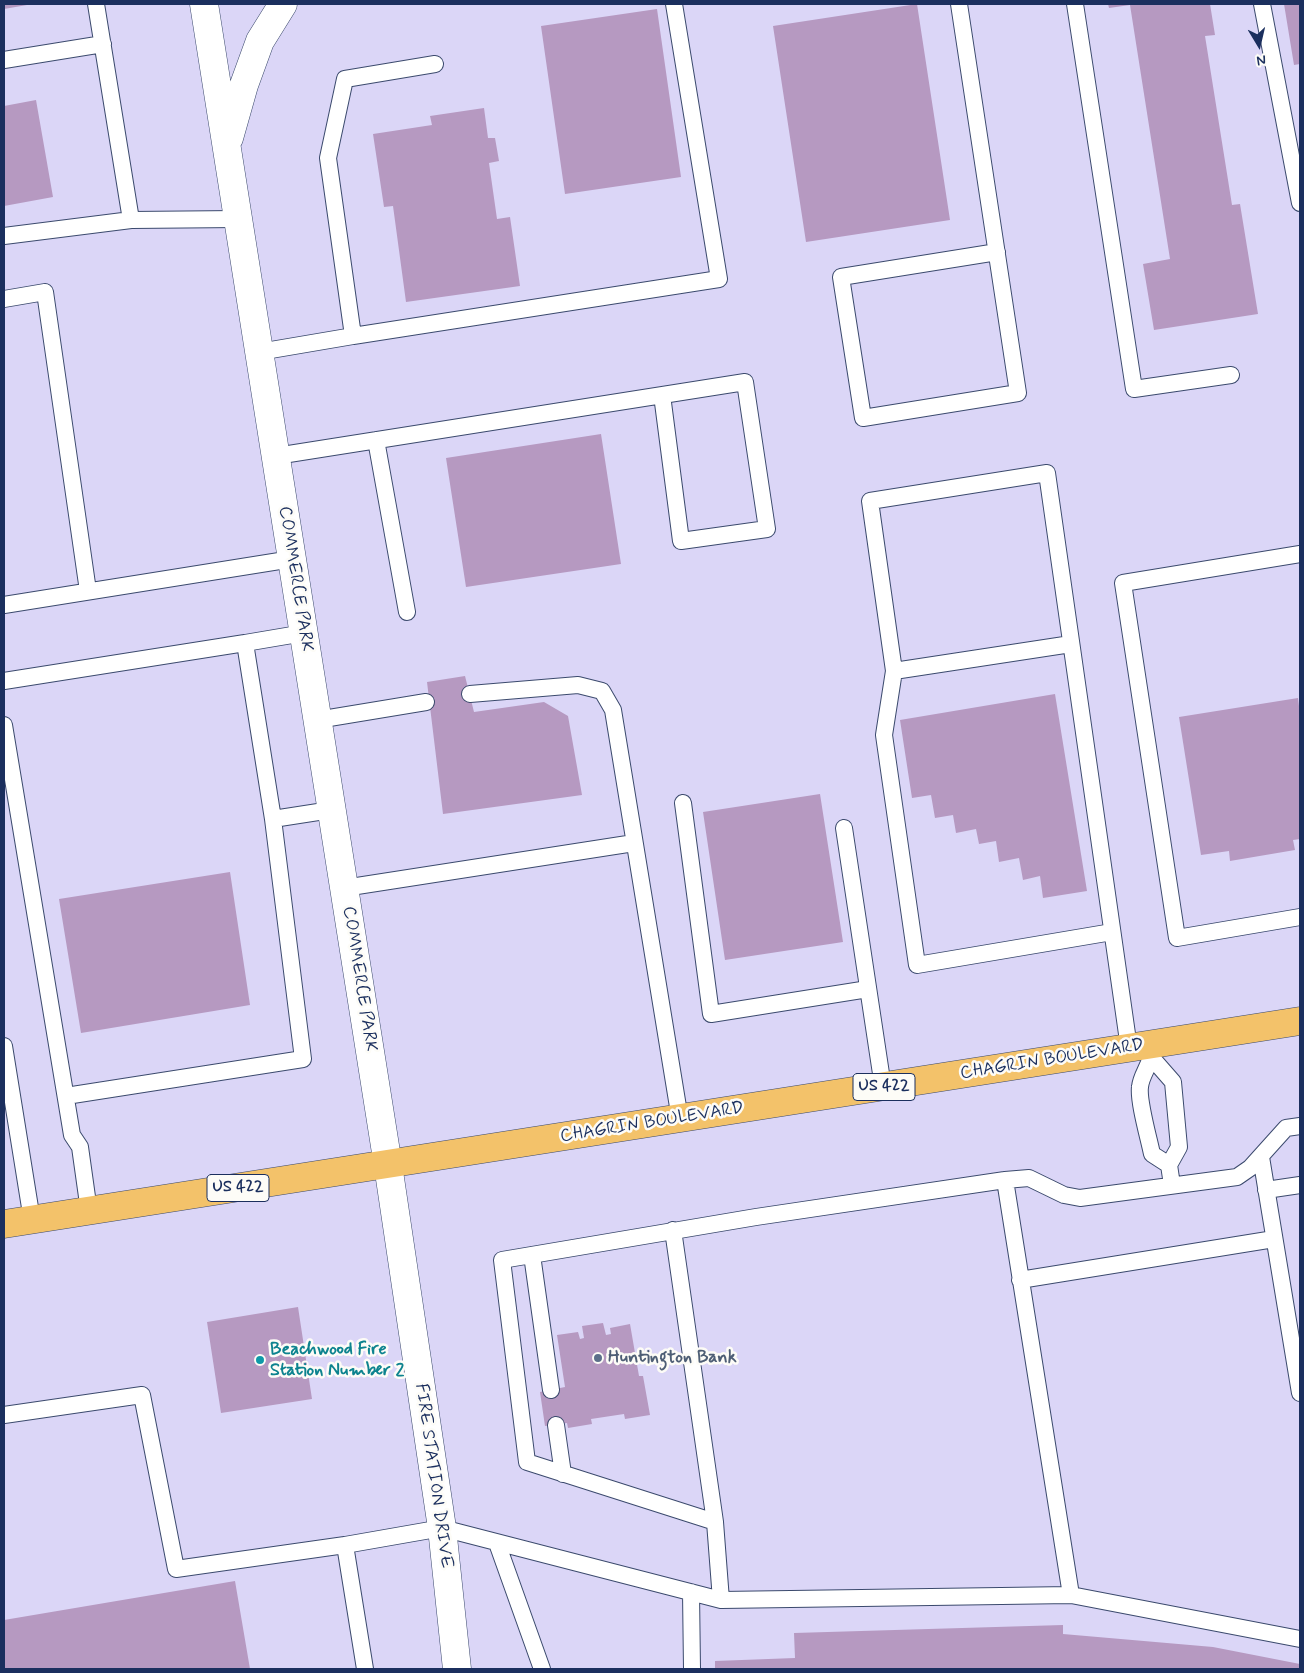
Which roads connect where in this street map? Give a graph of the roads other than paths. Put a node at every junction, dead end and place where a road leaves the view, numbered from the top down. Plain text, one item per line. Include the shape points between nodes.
1 (96, 4) edge
2 (204, 4) edge
3 (283, 4) edge
4 (674, 4) edge
5 (959, 4) edge
6 (1076, 4) edge
7 (1262, 4) edge
8 (103, 44) junction
9 (4, 60) edge
10 (435, 64) dead end
11 (226, 148) junction
12 (1300, 204) edge
13 (238, 219) junction
14 (131, 220) junction
15 (4, 236) edge
16 (997, 252) junction
17 (4, 299) edge
18 (353, 336) junction
19 (259, 352) junction
20 (1231, 375) dead end
21 (662, 395) junction
22 (376, 440) junction
23 (276, 456) junction
24 (1300, 554) edge
25 (292, 559) junction
26 (88, 592) junction
27 (4, 605) edge
28 (407, 612) dead end
29 (304, 633) junction
30 (245, 643) junction
31 (1071, 644) junction
32 (894, 671) junction
33 (4, 681) edge
34 (470, 694) dead end
35 (426, 702) dead end
36 (317, 720) junction
37 (4, 725) edge
38 (683, 803) dead end
39 (332, 810) junction
40 (273, 819) junction
41 (844, 828) dead end
42 (634, 843) junction
43 (344, 888) junction
44 (1300, 917) edge
45 (1112, 932) junction
46 (868, 989) junction
47 (1300, 1021) edge
48 (4, 1046) edge
49 (1144, 1050) junction
50 (884, 1087) junction
51 (66, 1096) junction
52 (680, 1119) junction
53 (1300, 1126) edge
54 (1261, 1157) junction
55 (388, 1165) junction
56 (1169, 1165) junction
57 (1004, 1180) junction
58 (1172, 1185) junction
59 (1300, 1185) edge
60 (1266, 1190) junction
61 (88, 1211) junction
62 (32, 1220) junction
63 (4, 1224) edge
64 (673, 1230) junction
65 (1274, 1239) junction
66 (532, 1255) junction
67 (1020, 1280) junction
68 (551, 1390) dead end
69 (1300, 1393) edge
70 (4, 1415) edge
71 (556, 1425) dead end
72 (563, 1474) junction
73 (715, 1522) junction
74 (442, 1528) junction
75 (497, 1542) junction
76 (345, 1546) junction
77 (691, 1592) junction
78 (1072, 1595) junction
79 (721, 1600) junction
80 (1300, 1639) edge
81 (365, 1669) edge
82 (457, 1669) edge
83 (542, 1669) edge
84 (692, 1669) edge

1 - 8 lane
2 - 11 street
3 - 11 street, COMMERCE PARK via 260,41
4 - 18 lane via 719,279
5 - 16 lane
6 - 20 lane via 1134,389
7 - 12 lane
8 - 9 lane
8 - 14 lane
10 - 18 lane via 345,79 328,158
11 - 13 street, COMMERCE PARK
13 - 14 lane
13 - 19 street, COMMERCE PARK
14 - 15 lane
16 - 16 lane via 1018,392 864,418 841,277
17 - 26 lane via 45,292
18 - 19 lane
19 - 23 street, COMMERCE PARK
21 - 21 lane via 745,382 767,529 681,541
21 - 22 lane
22 - 23 lane
22 - 28 lane
23 - 25 street, COMMERCE PARK
24 - 44 lane via 1123,583 1178,938
25 - 26 lane
25 - 29 street, COMMERCE PARK
26 - 27 lane
29 - 30 lane
29 - 36 street, COMMERCE PARK
30 - 33 lane
30 - 40 lane
31 - 32 lane
31 - 32 lane via 1046,473 870,501
31 - 45 lane
32 - 45 lane via 884,736 917,964
34 - 42 lane via 578,685 602,691 613,710
35 - 36 lane
36 - 39 street, COMMERCE PARK
37 - 51 lane
38 - 46 lane via 711,1014
39 - 40 lane
39 - 43 street, COMMERCE PARK
40 - 51 lane via 303,1059
41 - 46 lane
42 - 43 lane
42 - 52 lane
43 - 55 street, COMMERCE PARK
45 - 49 lane
46 - 50 lane
47 - 49 main road, CHAGRIN BOULEVARD / US 422
48 - 62 lane
49 - 50 main road, CHAGRIN BOULEVARD / US 422
49 - 56 lane via 1140,1087 1152,1154
49 - 56 lane via 1173,1082 1179,1147
50 - 52 main road, CHAGRIN BOULEVARD / US 422
51 - 61 lane via 72,1135 80,1147
52 - 55 main road, CHAGRIN BOULEVARD / US 422
53 - 54 lane via 1286,1128
54 - 58 lane via 1237,1177
54 - 60 lane
55 - 61 main road, CHAGRIN BOULEVARD / US 422
55 - 74 street, FIRE STATION DRIVE
56 - 58 lane
57 - 58 lane via 1029,1178 1064,1195 1080,1198
57 - 64 lane
57 - 67 lane
59 - 60 lane
60 - 65 lane
61 - 62 main road, CHAGRIN BOULEVARD / US 422
62 - 63 main road, CHAGRIN BOULEVARD / US 422
64 - 66 lane
64 - 73 lane
65 - 67 lane
65 - 69 lane
66 - 68 lane
66 - 72 lane via 502,1260 527,1462
67 - 78 lane
70 - 76 lane via 142,1395 176,1569
71 - 72 lane
72 - 73 lane
73 - 79 lane
74 - 75 lane
74 - 76 lane
74 - 82 street, FIRE STATION DRIVE
75 - 77 lane
75 - 83 lane
76 - 81 lane
77 - 79 lane
77 - 84 lane
78 - 79 lane
78 - 80 lane

